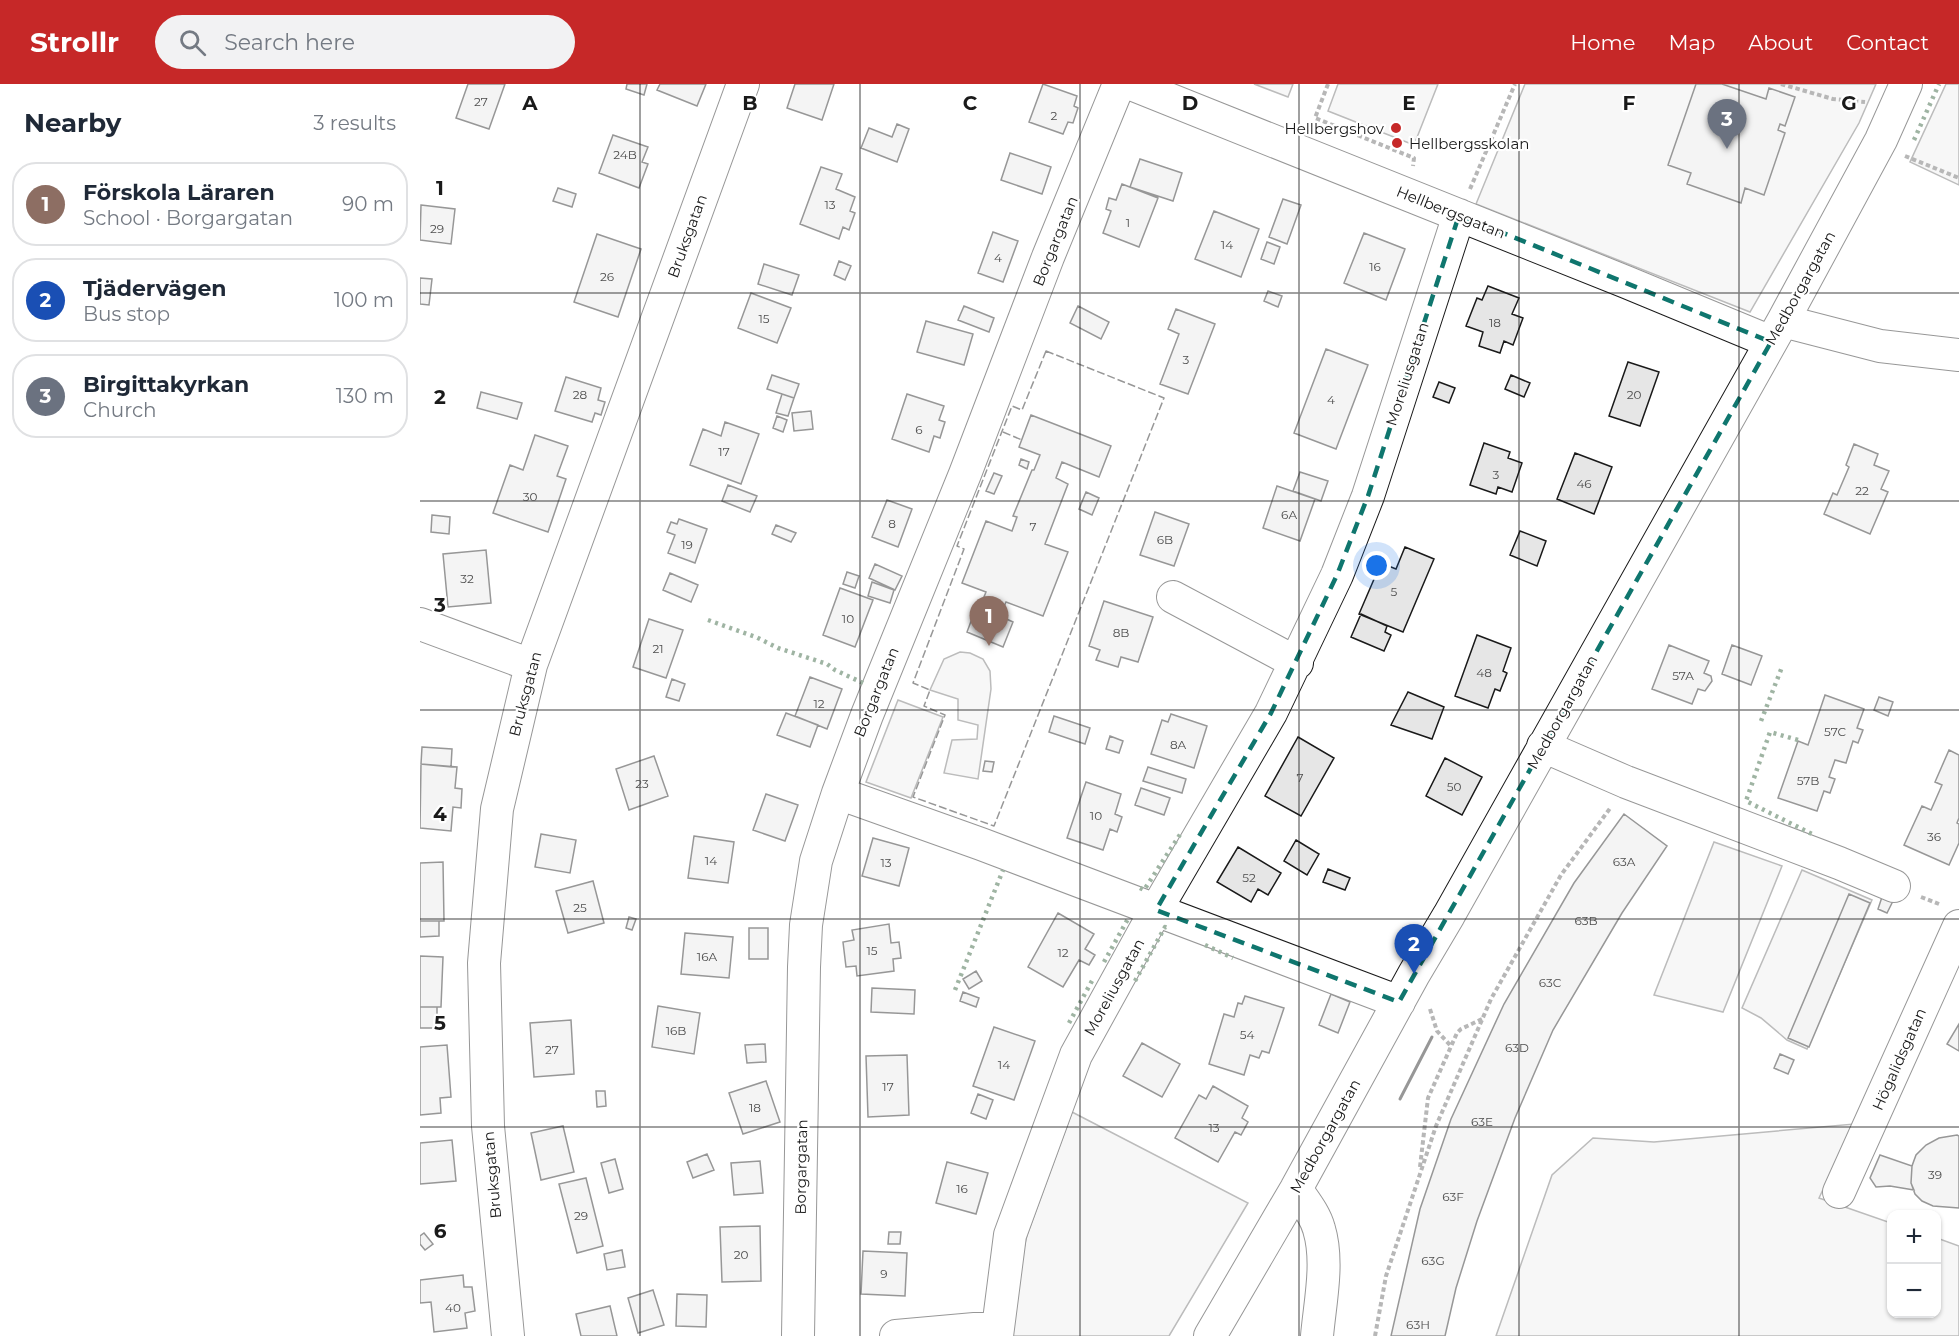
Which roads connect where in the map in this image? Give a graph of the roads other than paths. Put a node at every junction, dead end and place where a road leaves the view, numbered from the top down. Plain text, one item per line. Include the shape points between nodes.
1 (743, 84) edge
2 (1119, 84) edge
3 (1131, 84) edge
4 (1906, 84) edge
5 (1459, 215) junction
6 (1777, 332) junction
7 (1959, 355) edge
8 (1173, 597) dead end
9 (420, 624) edge
10 (1297, 663) junction
11 (531, 665) junction
12 (1543, 746) junction
13 (838, 793) junction
14 (1894, 886) dead end
15 (1156, 910) junction
16 (1959, 926) edge
17 (1399, 1002) junction
18 (1296, 1189) junction
19 (1839, 1192) dead end
20 (997, 1331) edge
21 (508, 1336) edge
22 (798, 1336) edge
23 (896, 1336) edge
24 (1210, 1336) edge
25 (1317, 1336) edge

1 - 11 street, Bruksgatan
2 - 13 street, Borgargatan
3 - 5 street, Hellbergsgatan
4 - 6 street, Medborgargatan via 1881,141
5 - 6 street, Hellbergsgatan
5 - 10 street, Moreliusgatan via 1368,496
6 - 7 street, Hellbergsgatan
6 - 12 street, Medborgargatan
8 - 10 street
9 - 11 street
10 - 15 street, Moreliusgatan
11 - 21 street, Bruksgatan via 497,808 484,963 488,1126
12 - 14 street
12 - 17 street, Medborgargatan
13 - 15 street
13 - 22 street, Borgargatan via 816,861 806,925
15 - 17 street
15 - 20 street, Moreliusgatan via 1076,1055 1010,1235
16 - 19 street, Högalidsgatan
17 - 18 street, Medborgargatan
18 - 24 street, Medborgargatan
18 - 25 street via 1319,1228 1323,1249
20 - 23 street

